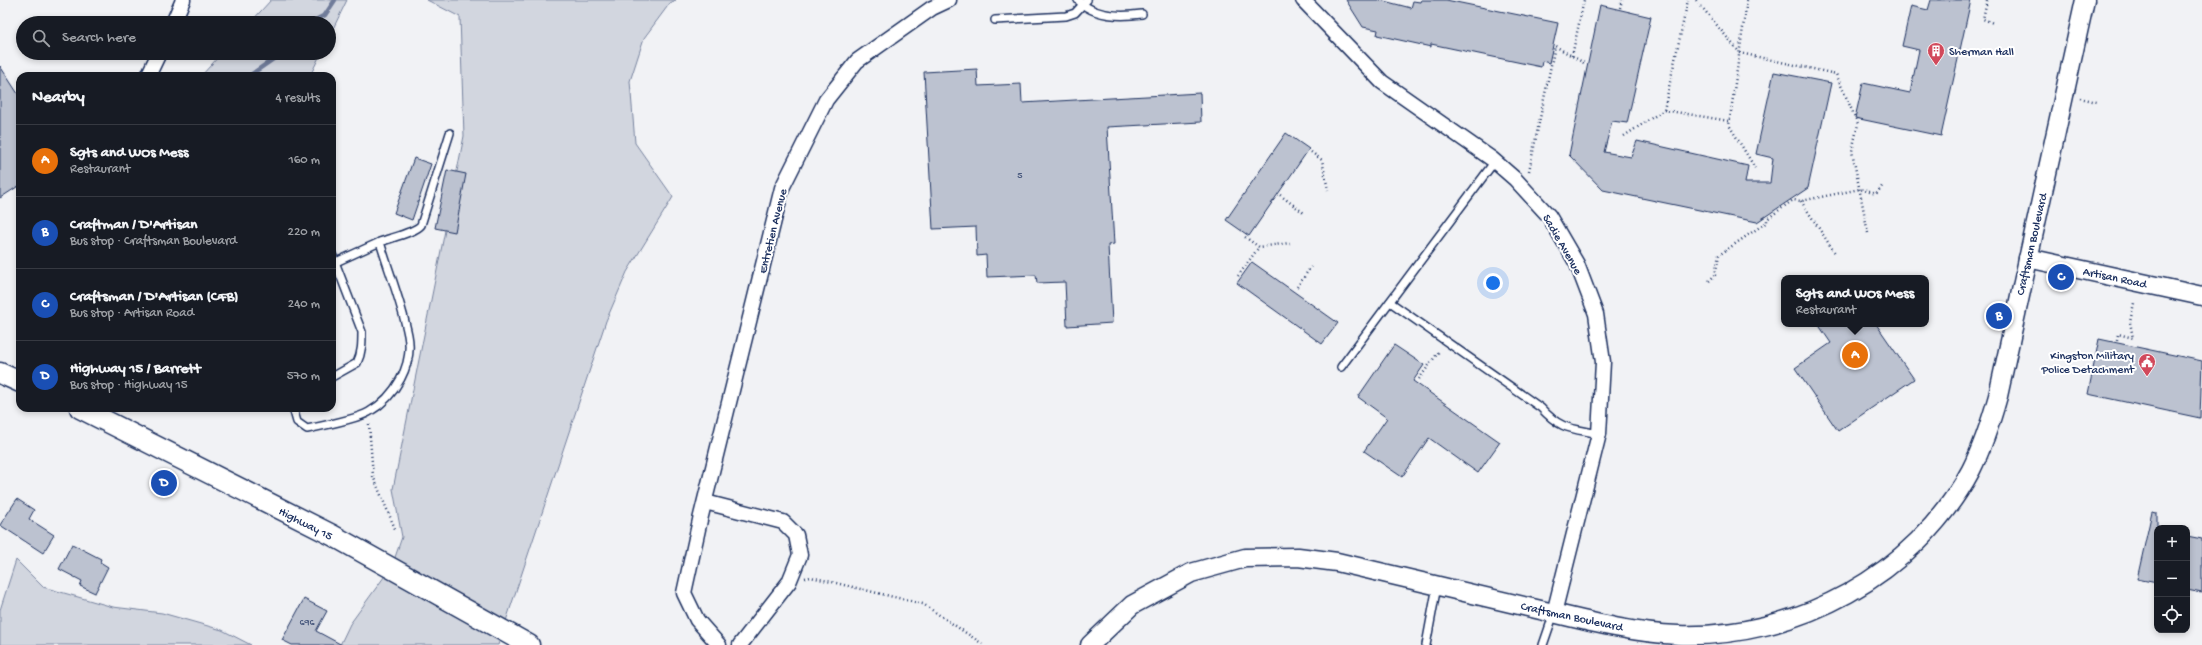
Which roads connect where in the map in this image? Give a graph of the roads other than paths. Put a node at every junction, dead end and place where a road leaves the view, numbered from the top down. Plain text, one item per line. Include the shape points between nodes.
1 (183, 0) edge
2 (949, 0) edge
3 (1078, 0) edge
4 (1303, 0) edge
5 (2085, 0) edge
6 (1085, 3) edge
7 (1142, 14) dead end
8 (176, 16) edge
9 (995, 20) dead end
10 (156, 60) edge
11 (150, 72) edge
12 (450, 133) dead end
13 (1495, 161) junction
14 (380, 242) junction
15 (2028, 258) junction
16 (336, 262) joint
17 (2202, 296) edge
18 (1390, 302) junction
19 (1341, 367) dead end
20 (0, 373) edge
21 (336, 375) edge
22 (16, 380) edge
23 (88, 412) edge
24 (294, 412) edge
25 (1599, 434) junction
26 (705, 502) junction
27 (1438, 586) junction
28 (1554, 613) junction
29 (529, 645) edge
30 (719, 645) edge
31 (740, 645) edge
32 (1090, 645) edge
33 (1426, 645) edge
34 (1543, 645) edge

1 - 8 street
2 - 26 street, Entretien Avenue via 932,8 857,61 826,100 782,188
3 - 6 lane
4 - 13 street, Sadie Avenue via 1382,82
5 - 15 street, Craftsman Boulevard
6 - 7 lane via 1114,16
6 - 9 lane via 1076,13 1066,16
10 - 11 street
12 - 14 lane via 421,225 412,232
13 - 18 lane
13 - 25 street, Sadie Avenue via 1549,216 1577,264 1596,314 1603,362
14 - 16 lane
14 - 24 lane via 408,336 409,356 405,370 394,389 380,405 368,413 307,429 297,422
15 - 17 street, Artisan Road
15 - 28 street, Craftsman Boulevard via 1998,396 1989,426 1970,470 1940,515 1907,551 1872,580 1822,608 1767,626 1718,633 1678,635
16 - 21 lane via 362,332 362,349 357,363
18 - 19 lane
18 - 25 lane via 1541,408 1554,422 1564,427
20 - 22 main road
23 - 29 main road, Highway 15 via 332,535
25 - 28 street, Sadie Avenue
26 - 30 street, Entretien Avenue via 684,592 697,620
26 - 31 street via 783,522 796,535 800,556 789,582
27 - 28 street, Craftsman Boulevard
27 - 32 street, Craftsman Boulevard via 1336,562 1298,557 1245,558 1192,574 1132,605
27 - 33 lane
28 - 34 lane

